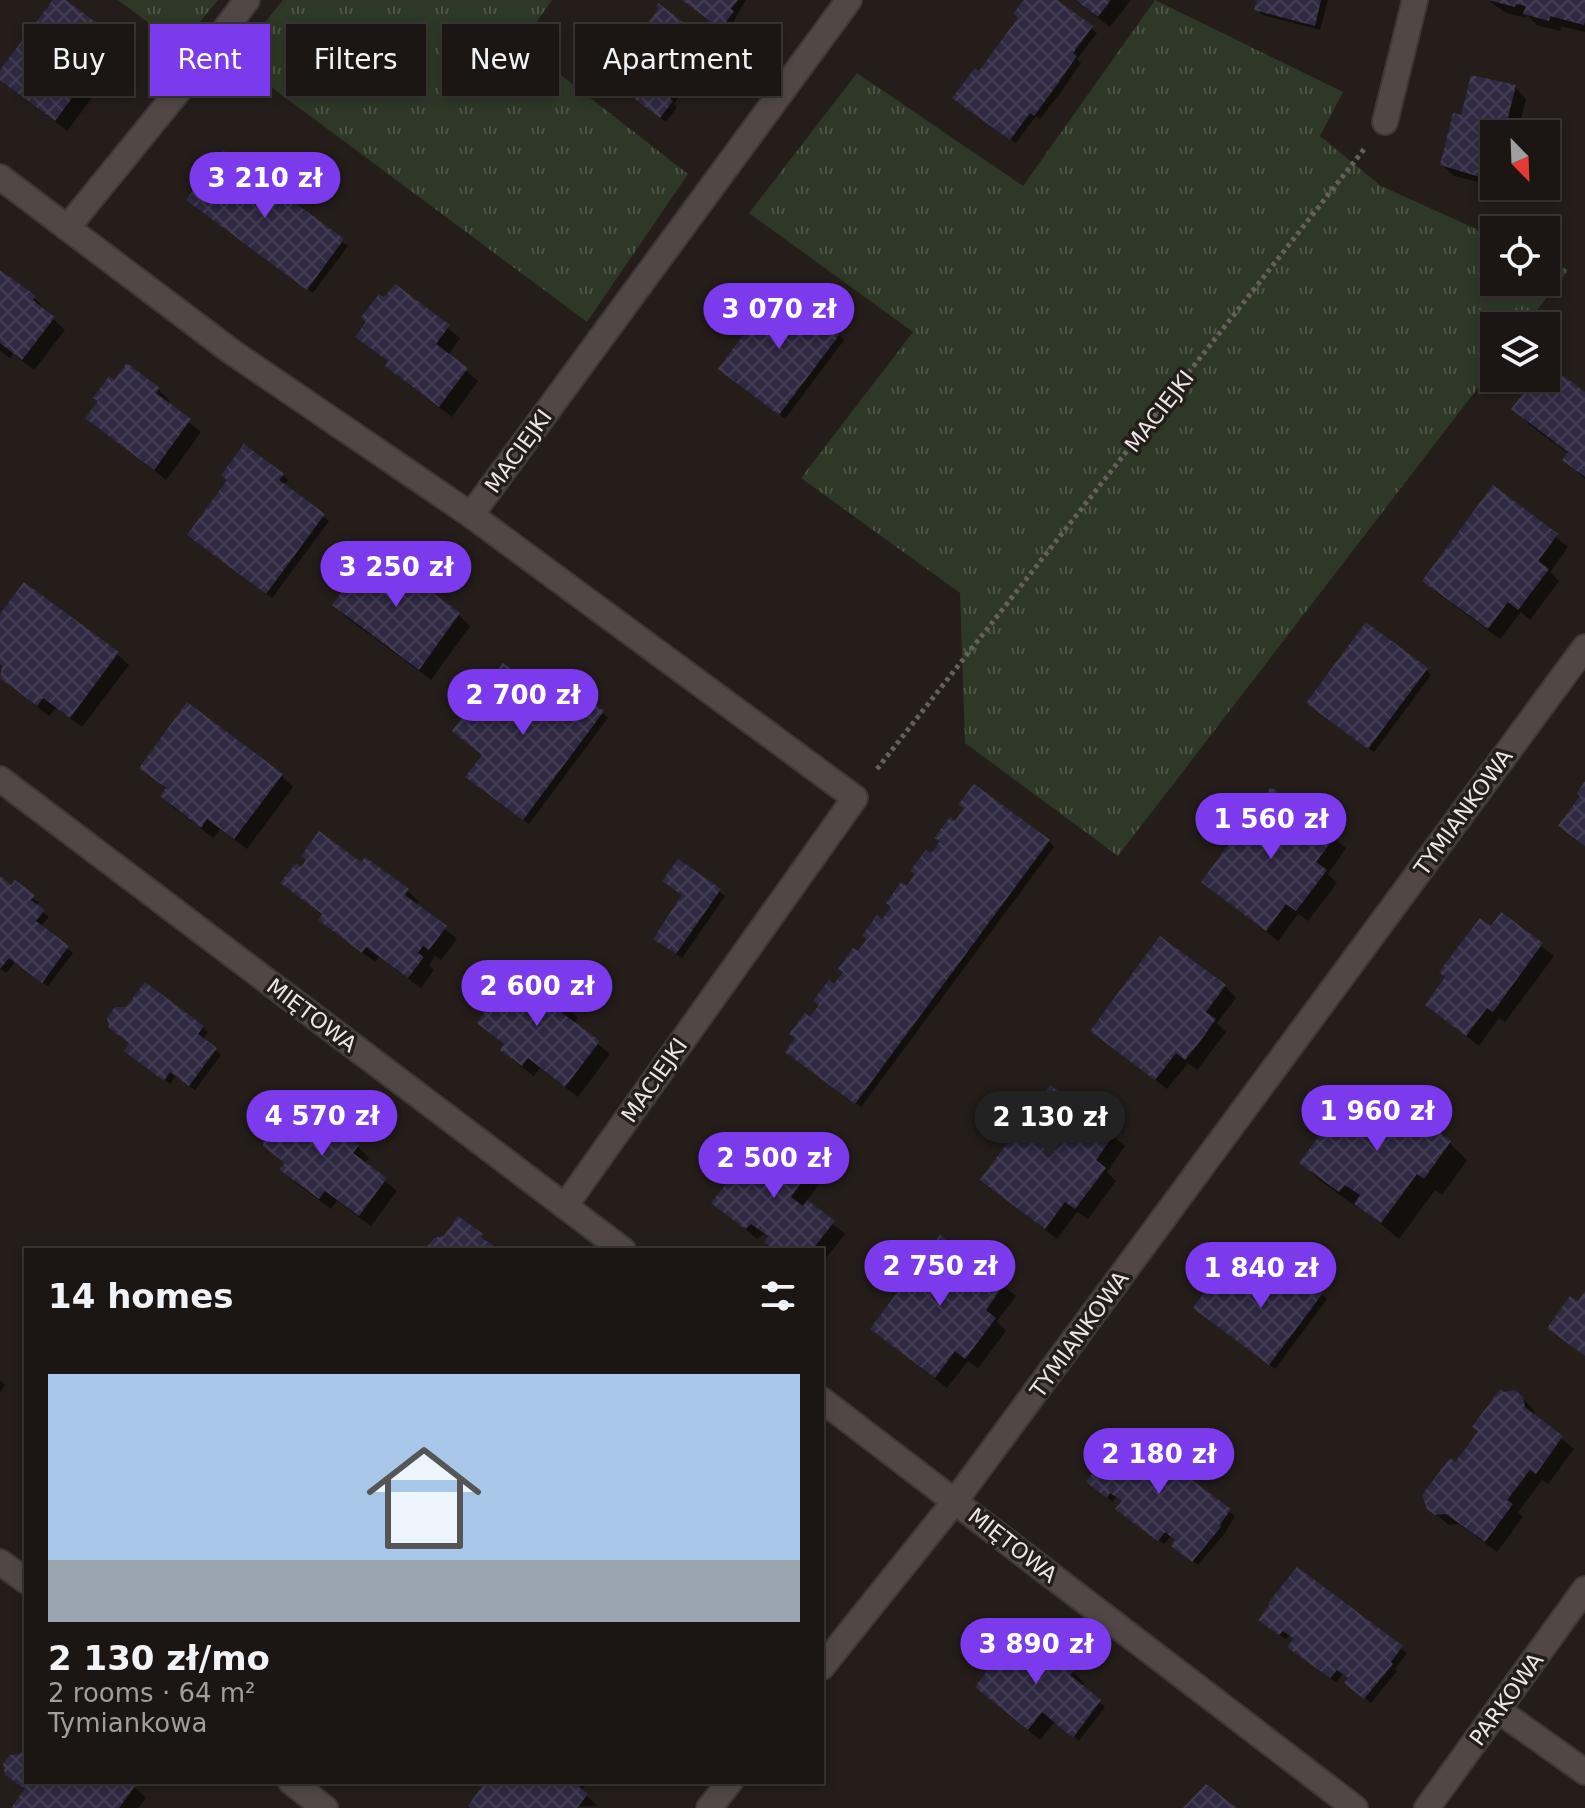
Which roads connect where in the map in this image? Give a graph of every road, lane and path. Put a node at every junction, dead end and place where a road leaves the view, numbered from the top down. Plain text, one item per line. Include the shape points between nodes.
1 (247, 0) edge
2 (849, 0) edge
3 (1415, 0) edge
4 (1385, 122) joint
5 (0, 177) edge
6 (67, 228) junction
7 (471, 515) junction
8 (1585, 647) edge
9 (0, 779) edge
10 (855, 798) junction
11 (565, 1206) junction
12 (620, 1248) edge
13 (824, 1402) edge
14 (955, 1501) junction
15 (0, 1562) edge
16 (24, 1580) edge
17 (1585, 1589) edge
18 (824, 1665) edge
19 (1498, 1710) junction
20 (1585, 1772) edge
21 (294, 1784) edge
22 (728, 1784) edge
23 (325, 1808) edge
24 (709, 1808) edge
25 (1355, 1808) edge
26 (1427, 1808) edge

1 - 6 street
2 - 7 street, MACIEJKI
3 - 4 street
4 - 10 path, MACIEJKI
5 - 6 street, MACIEJKI
6 - 7 street, MACIEJKI via 232,352
7 - 10 street, MACIEJKI
8 - 14 street, TYMIANKOWA
9 - 11 street, MIĘTOWA
10 - 11 street, MACIEJKI
11 - 12 street, MIĘTOWA
13 - 14 street, MIĘTOWA
14 - 18 street, TYMIANKOWA
14 - 25 street, MIĘTOWA
15 - 16 street
17 - 19 street, PARKOWA
19 - 20 street
19 - 26 street, PARKOWA
21 - 23 street
22 - 24 street

